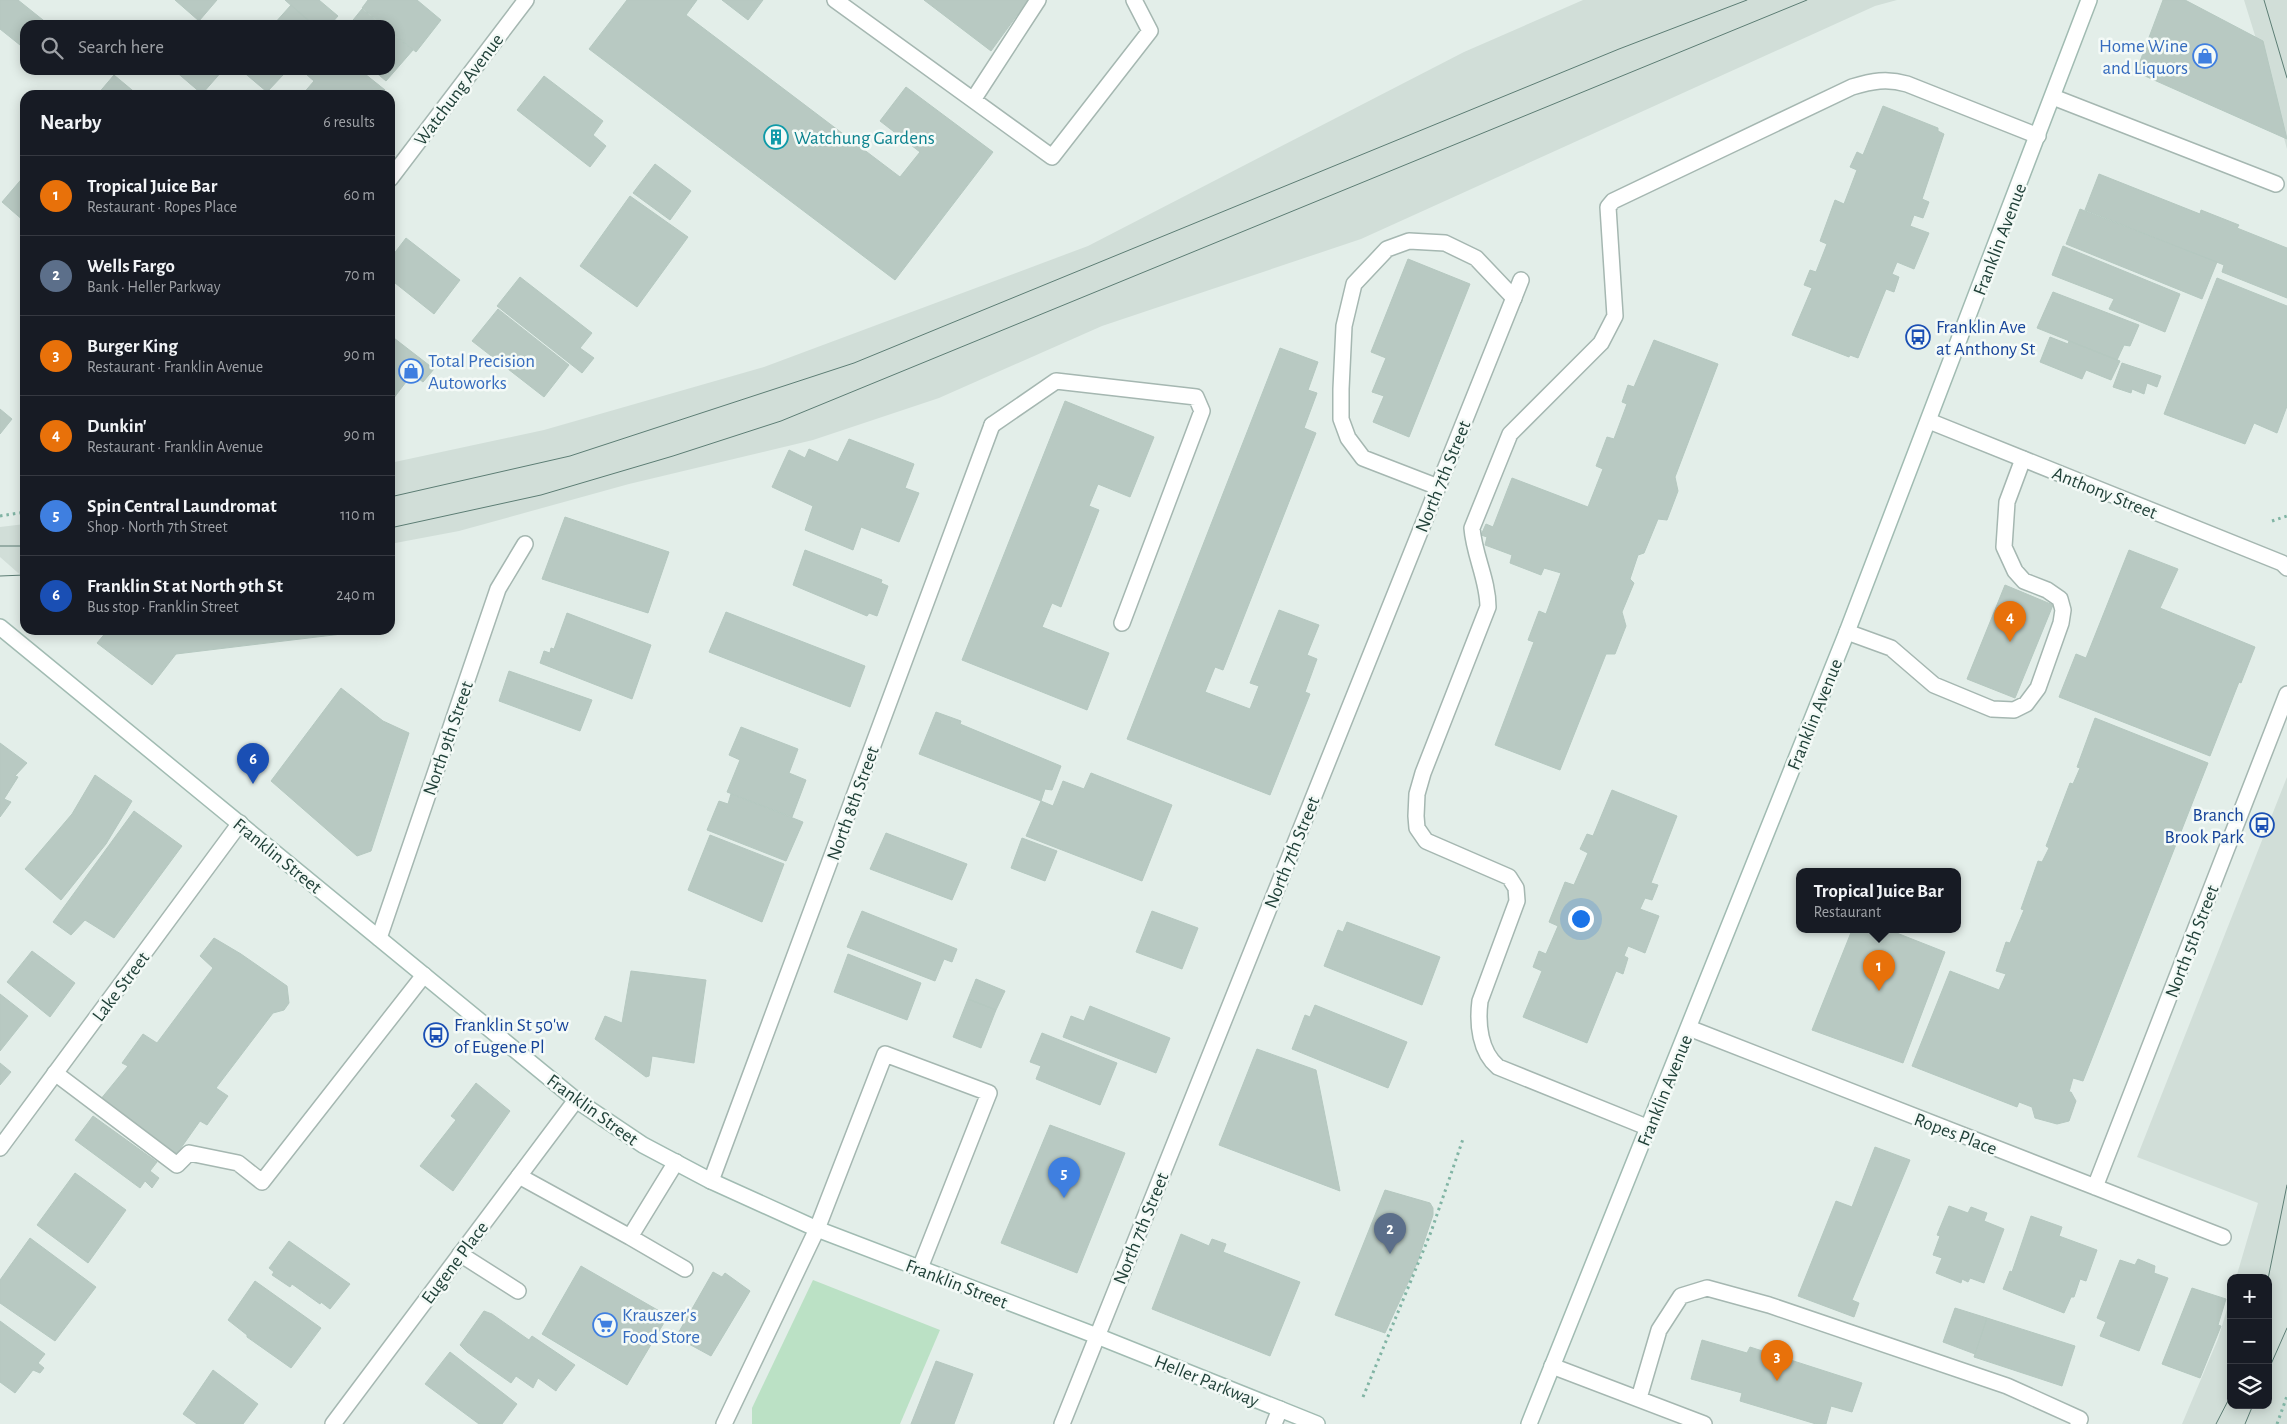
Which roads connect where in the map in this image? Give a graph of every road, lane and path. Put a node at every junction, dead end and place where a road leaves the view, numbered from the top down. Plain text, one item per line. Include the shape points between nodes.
1 (526, 0) edge
2 (835, 0) edge
3 (1038, 0) edge
4 (1134, 0) edge
5 (2090, 0) edge
6 (2053, 97) junction
7 (973, 100) junction
8 (2038, 136) junction
9 (395, 171) edge
10 (2276, 184) dead end
11 (1521, 280) dead end
12 (1514, 298) junction
13 (1929, 421) junction
14 (2024, 460) junction
15 (1438, 487) junction
16 (20, 513) edge
17 (0, 516) edge
18 (2287, 516) edge
19 (2272, 521) dead end
20 (526, 544) dead end
21 (2284, 566) edge
22 (1122, 623) dead end
23 (0, 626) edge
24 (1847, 632) junction
25 (2287, 694) edge
26 (240, 824) junction
27 (379, 938) junction
28 (424, 975) junction
29 (1689, 1028) junction
30 (55, 1073) junction
31 (576, 1100) junction
32 (1649, 1128) junction
33 (1463, 1139) dead end
34 (0, 1148) edge
35 (676, 1162) junction
36 (519, 1176) junction
37 (711, 1181) junction
38 (2095, 1187) junction
39 (817, 1230) junction
40 (630, 1238) junction
41 (2223, 1238) dead end
42 (460, 1254) junction
43 (920, 1268) junction
44 (685, 1269) dead end
45 (518, 1291) dead end
46 (1097, 1336) junction
47 (1552, 1366) junction
48 (2287, 1396) edge
49 (1362, 1397) dead end
50 (1639, 1398) junction
51 (1280, 1409) junction
52 (2079, 1422) edge
53 (333, 1424) edge
54 (724, 1424) edge
55 (1062, 1424) edge
56 (1274, 1424) edge
57 (1317, 1424) edge
58 (1529, 1424) edge
59 (1704, 1424) edge
60 (2277, 1424) edge

1 - 9 street, Watchung Avenue
2 - 7 street
3 - 7 street
4 - 7 street via 1150,31 1052,157
5 - 6 street, Franklin Avenue
6 - 8 street, Franklin Avenue
6 - 10 street
8 - 13 street, Franklin Avenue
8 - 32 street via 1907,84 1876,80 1852,87 1613,201 1608,207 1615,316 1610,328 1601,343 1510,434 1472,528 1488,607 1423,773 1417,794 1417,828 1426,841 1509,877 1516,888 1517,901 1478,1013 1489,1059 1498,1067
11 - 12 street, North 7th Street
12 - 15 street, North 7th Street
12 - 15 street via 1476,258 1445,243 1409,241 1387,249 1354,284 1344,326 1341,389 1341,419 1348,438 1364,458
13 - 14 street, Anthony Street
13 - 24 street, Franklin Avenue
14 - 21 street, Anthony Street
14 - 24 street via 2008,502 2004,547 2024,581 2060,599 2063,610 2038,688 2026,704 2014,710 1992,708 1943,689 1891,648
15 - 46 street, North 7th Street
16 - 17 path
18 - 19 path
20 - 27 street, North 9th Street via 498,589
22 - 37 street, North 8th Street via 1202,411 1196,397 1056,381 992,425
23 - 26 street, Franklin Street
24 - 29 street, Franklin Avenue
25 - 38 street, North 5th Street
26 - 27 street, Franklin Street
26 - 30 street, Lake Street
27 - 28 street, Franklin Street
28 - 30 street via 262,1182 238,1163 189,1153 177,1165
28 - 31 street, Franklin Street
29 - 32 street, Franklin Avenue
29 - 38 street, Ropes Place
30 - 34 street, Lake Street
31 - 35 street, Franklin Street via 643,1145
31 - 36 street, Eugene Place
32 - 47 street, Franklin Avenue
33 - 49 path via 1424,1250
35 - 37 street, Franklin Street
35 - 40 street
36 - 40 street
36 - 42 street, Eugene Place
37 - 39 street, Franklin Street
38 - 41 street, Ropes Place
39 - 43 street, Franklin Street
39 - 43 street via 885,1054 989,1093
39 - 54 street
40 - 44 street
42 - 45 street
42 - 53 street, Eugene Place
43 - 46 street, Franklin Street
46 - 51 street, Heller Parkway
46 - 55 street, North 7th Street
47 - 50 street
47 - 58 street, Franklin Avenue
48 - 60 path
50 - 52 street via 1659,1330 1682,1296 1707,1288 2006,1386
50 - 59 street
51 - 56 street
51 - 57 street, Heller Parkway

